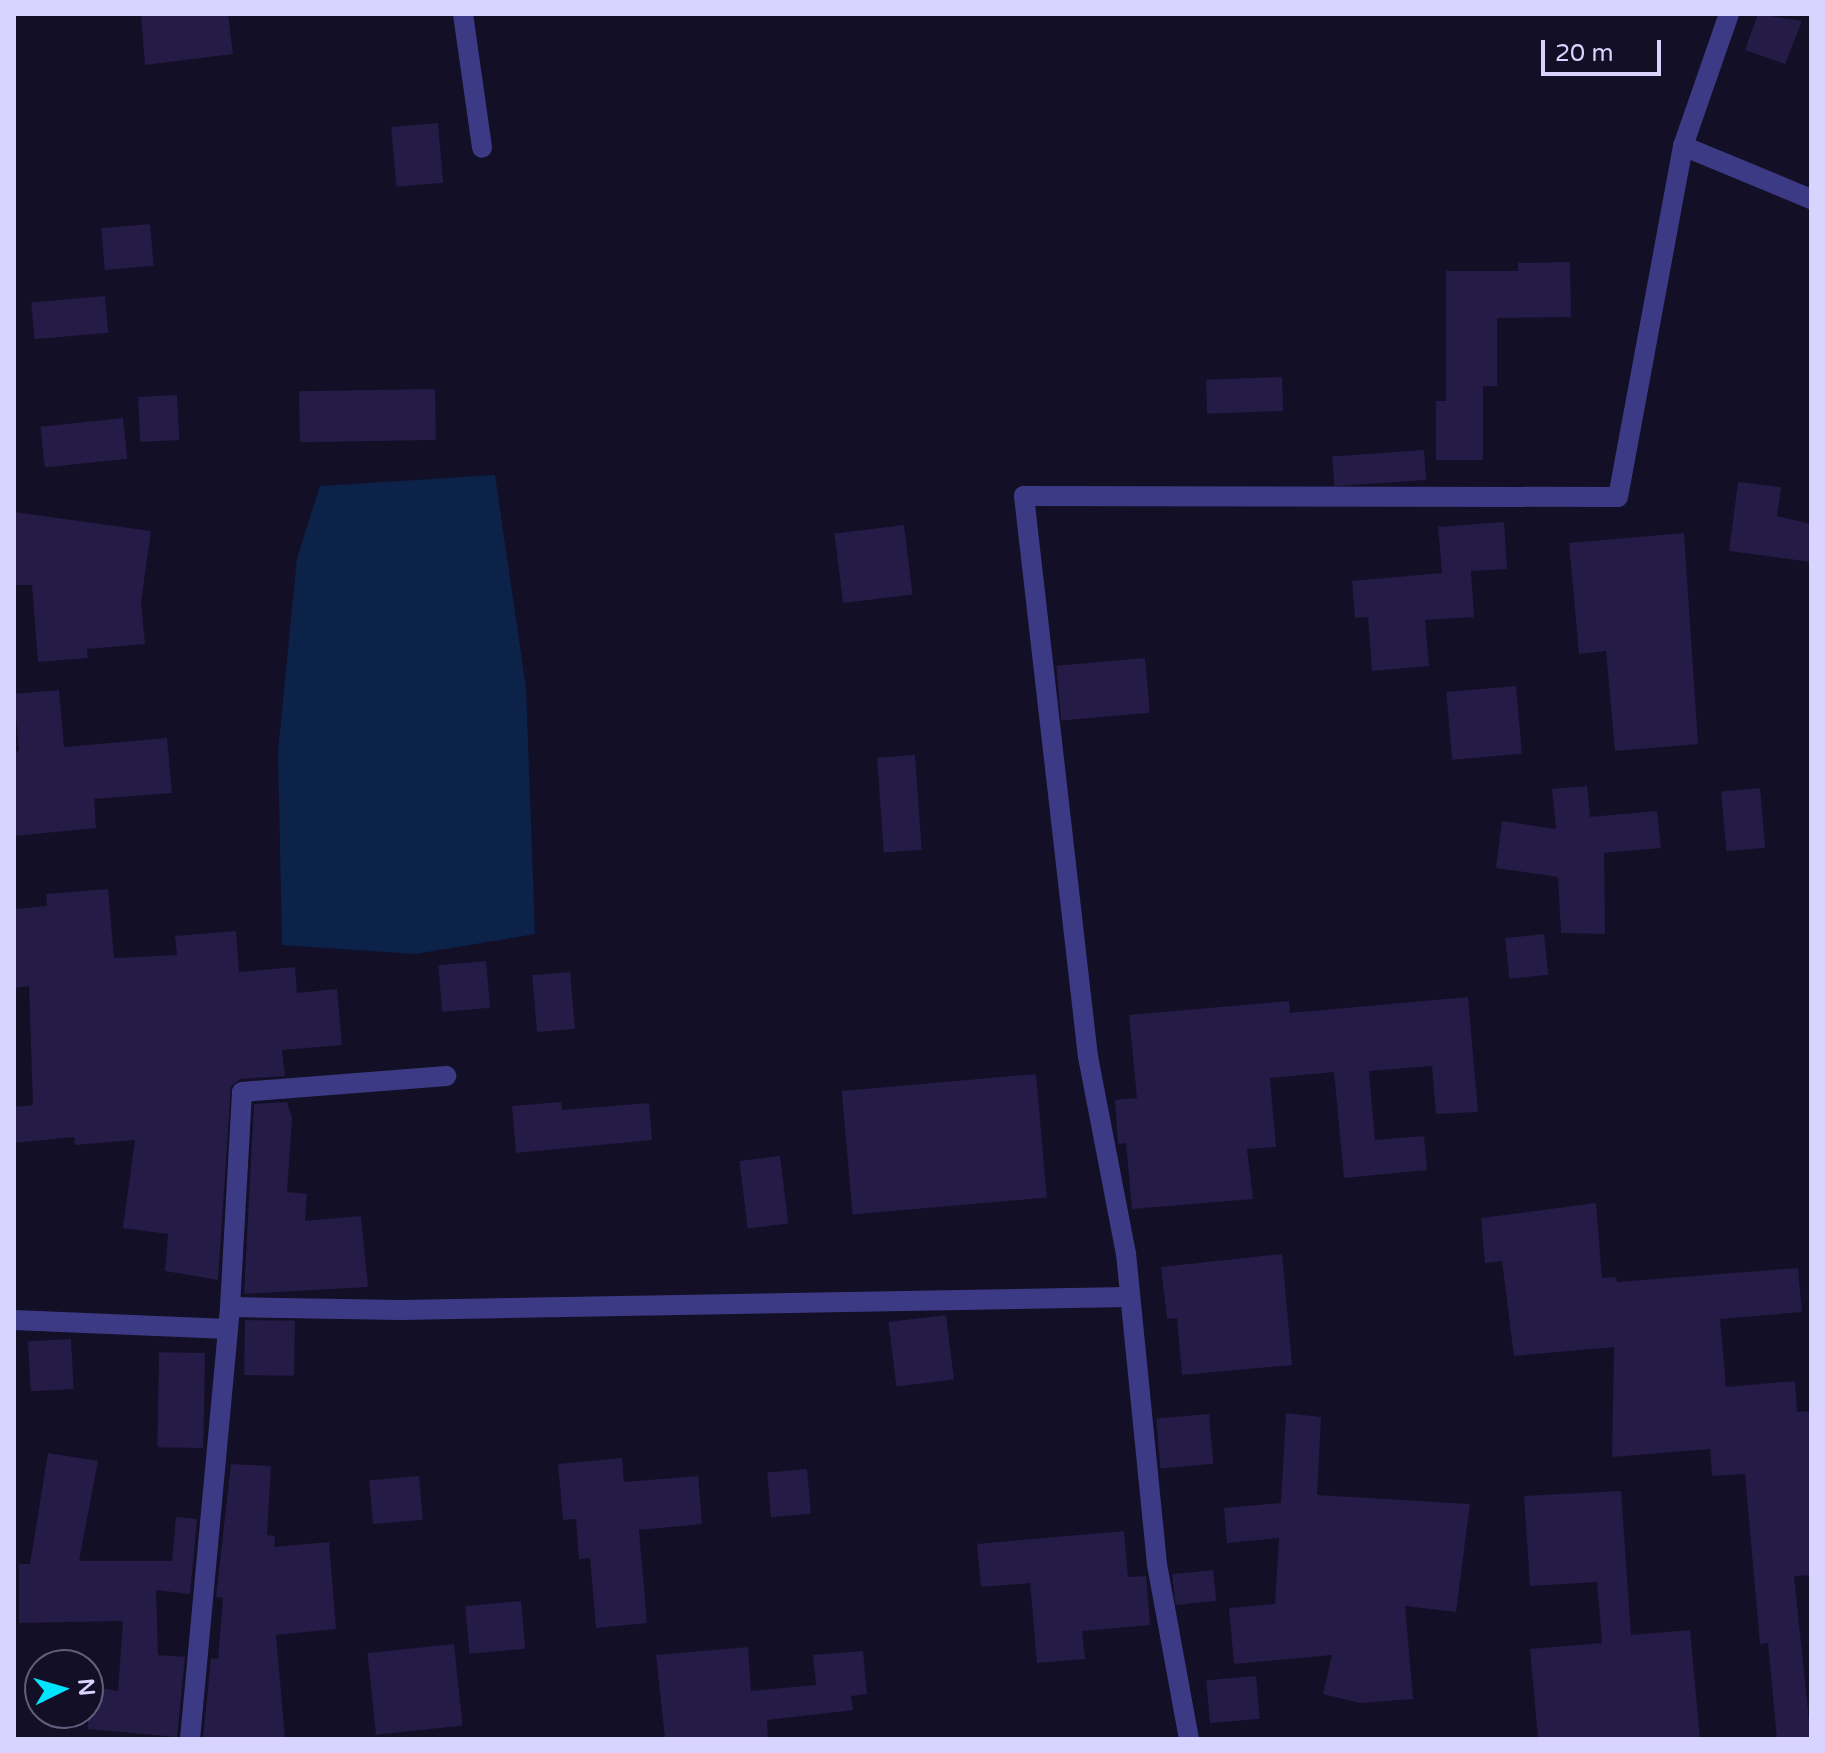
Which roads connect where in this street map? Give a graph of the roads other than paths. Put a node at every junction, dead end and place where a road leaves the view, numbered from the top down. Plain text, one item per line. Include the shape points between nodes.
1 (463, 14) edge
2 (1729, 14) edge
3 (1683, 146) junction
4 (482, 148) dead end
5 (1811, 199) edge
6 (446, 1076) dead end
7 (1126, 1297) junction
8 (230, 1307) junction
9 (14, 1320) edge
10 (228, 1329) junction
11 (190, 1739) edge
12 (1189, 1739) edge

1 - 4 street
2 - 3 street
3 - 5 street
3 - 7 street via 1618,497 1024,496 1088,1057 1126,1254
6 - 8 street via 242,1092
7 - 8 street via 400,1310
7 - 12 street via 1157,1564
8 - 10 street
9 - 10 street
10 - 11 street

